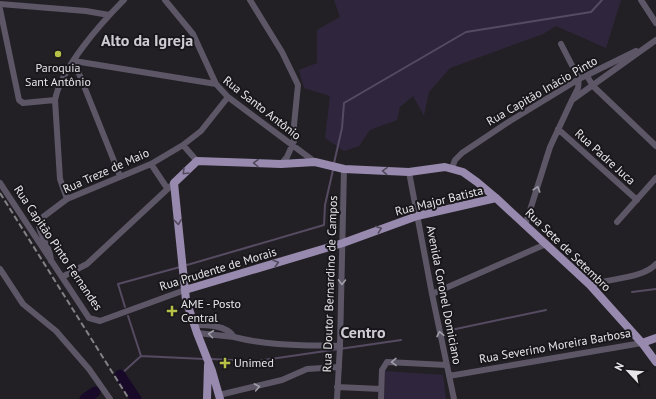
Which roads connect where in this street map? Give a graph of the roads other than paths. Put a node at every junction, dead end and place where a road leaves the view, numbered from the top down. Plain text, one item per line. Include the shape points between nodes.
1 (124, 0) edge
2 (165, 0) edge
3 (250, 0) edge
4 (641, 0) edge
5 (0, 4) edge
6 (0, 9) edge
7 (109, 15) junction
8 (656, 23) edge
9 (654, 41) edge
10 (561, 44) dead end
11 (74, 61) junction
12 (587, 76) junction
13 (579, 79) junction
14 (216, 84) junction
15 (593, 86) junction
16 (228, 97) junction
17 (54, 100) junction
18 (572, 100) junction
19 (558, 129) junction
20 (182, 145) junction
21 (293, 146) junction
22 (656, 146) edge
23 (197, 161) junction
24 (315, 162) junction
25 (151, 164) junction
26 (281, 164) junction
27 (452, 168) junction
28 (344, 170) junction
29 (409, 172) junction
30 (120, 176) junction
31 (656, 178) edge
32 (0, 183) edge
33 (171, 186) junction
34 (496, 198) junction
35 (67, 199) junction
36 (637, 200) junction
37 (418, 216) junction
38 (617, 222) dead end
39 (525, 226) junction
40 (343, 243) junction
41 (546, 244) junction
42 (51, 261) junction
43 (656, 264) edge
44 (0, 269) edge
45 (62, 277) junction
46 (590, 285) junction
47 (185, 290) junction
48 (432, 294) junction
49 (100, 321) joint
50 (195, 329) junction
51 (656, 338) edge
52 (656, 342) edge
53 (642, 343) junction
54 (340, 346) junction
55 (208, 362) junction
56 (656, 362) edge
57 (446, 364) junction
58 (339, 367) junction
59 (449, 376) junction
60 (337, 387) junction
61 (381, 389) junction
62 (220, 397) edge
63 (110, 399) edge
64 (207, 399) edge
65 (337, 399) edge
66 (381, 399) edge
67 (454, 399) edge

1 - 7 street
2 - 14 street via 193,34
3 - 21 street via 282,52 298,85
4 - 8 street
5 - 7 street
6 - 17 street via 19,100 23,103
7 - 11 street
9 - 12 street, Rua Capitão Inácio Pinto
9 - 15 street
10 - 13 street
11 - 14 street, Rua Santo Antônio
11 - 17 street via 62,76
11 - 30 street
12 - 13 street, Rua Capitão Inácio Pinto
12 - 15 street
13 - 18 street
13 - 27 street, Rua Capitão Inácio Pinto via 471,146 458,156
14 - 16 street, Rua Santo Antônio
15 - 18 street
15 - 22 street
16 - 20 street, Rua Treze de Maio via 201,131
16 - 21 street, Rua Santo Antônio
17 - 35 street via 60,179
18 - 19 street
19 - 36 street, Rua Padre Juca
39 -> 19 street
20 - 23 street
20 - 25 street, Rua Treze de Maio
21 - 24 street, Rua Santo Antônio
21 - 26 street
26 -> 23 main road
23 -> 33 main road
24 - 26 main road
24 - 28 main road
25 - 30 street, Rua Treze de Maio
25 - 33 street
27 - 29 main road via 440,167
27 - 34 main road, Rua Sete de Setembro via 472,178
29 -> 28 main road
28 - 40 street, Rua Doutor Bernardino de Campos
29 - 37 street, Avenida Coronel Domiciano
30 - 35 street, Rua Treze de Maio
31 - 36 street
32 - 42 street, Rua Capitão Pinto Fernandes
33 - 45 street via 87,264
33 -> 47 main road
34 - 37 main road, Rua Major Batista
34 - 39 main road, Rua Sete de Setembro
35 - 42 street, Rua Treze de Maio via 41,218 38,224 50,249
36 - 38 street
40 -> 37 main road, Rua Major Batista
37 - 48 street, Avenida Coronel Domiciano
39 - 41 main road, Rua Sete de Setembro
47 -> 40 main road, Rua Prudente de Morais
40 -> 54 street, Rua Doutor Bernardino de Campos
41 - 46 main road, Rua Sete de Setembro
41 - 48 street
42 - 45 street, Rua Capitão Pinto Fernandes
43 - 46 street via 641,273
44 - 63 street via 23,304 56,331 90,369
45 - 49 street, Rua Capitão Pinto Fernandes via 89,318
46 - 53 main road, Rua Sete de Setembro
47 - 49 street, Rua Prudente de Morais
47 - 50 main road
57 -> 48 street, Avenida Coronel Domiciano
50 - 54 street via 284,345
50 - 55 main road
51 - 53 main road
52 - 53 main road
53 - 56 main road, Rua Sete de Setembro
53 - 59 street, Rua Severino Moreira Barbosa
54 - 58 street, Rua Doutor Bernardino de Campos
55 - 62 main road
55 - 64 main road
57 - 59 street, Avenida Coronel Domiciano
57 -> 61 street via 387,362 382,370
58 - 60 street, Rua Doutor Bernardino de Campos
62 -> 58 street via 282,380 307,369
59 - 67 street, Avenida Coronel Domiciano
60 - 61 street
60 - 65 street, Rua Doutor Bernardino de Campos
61 - 66 street

